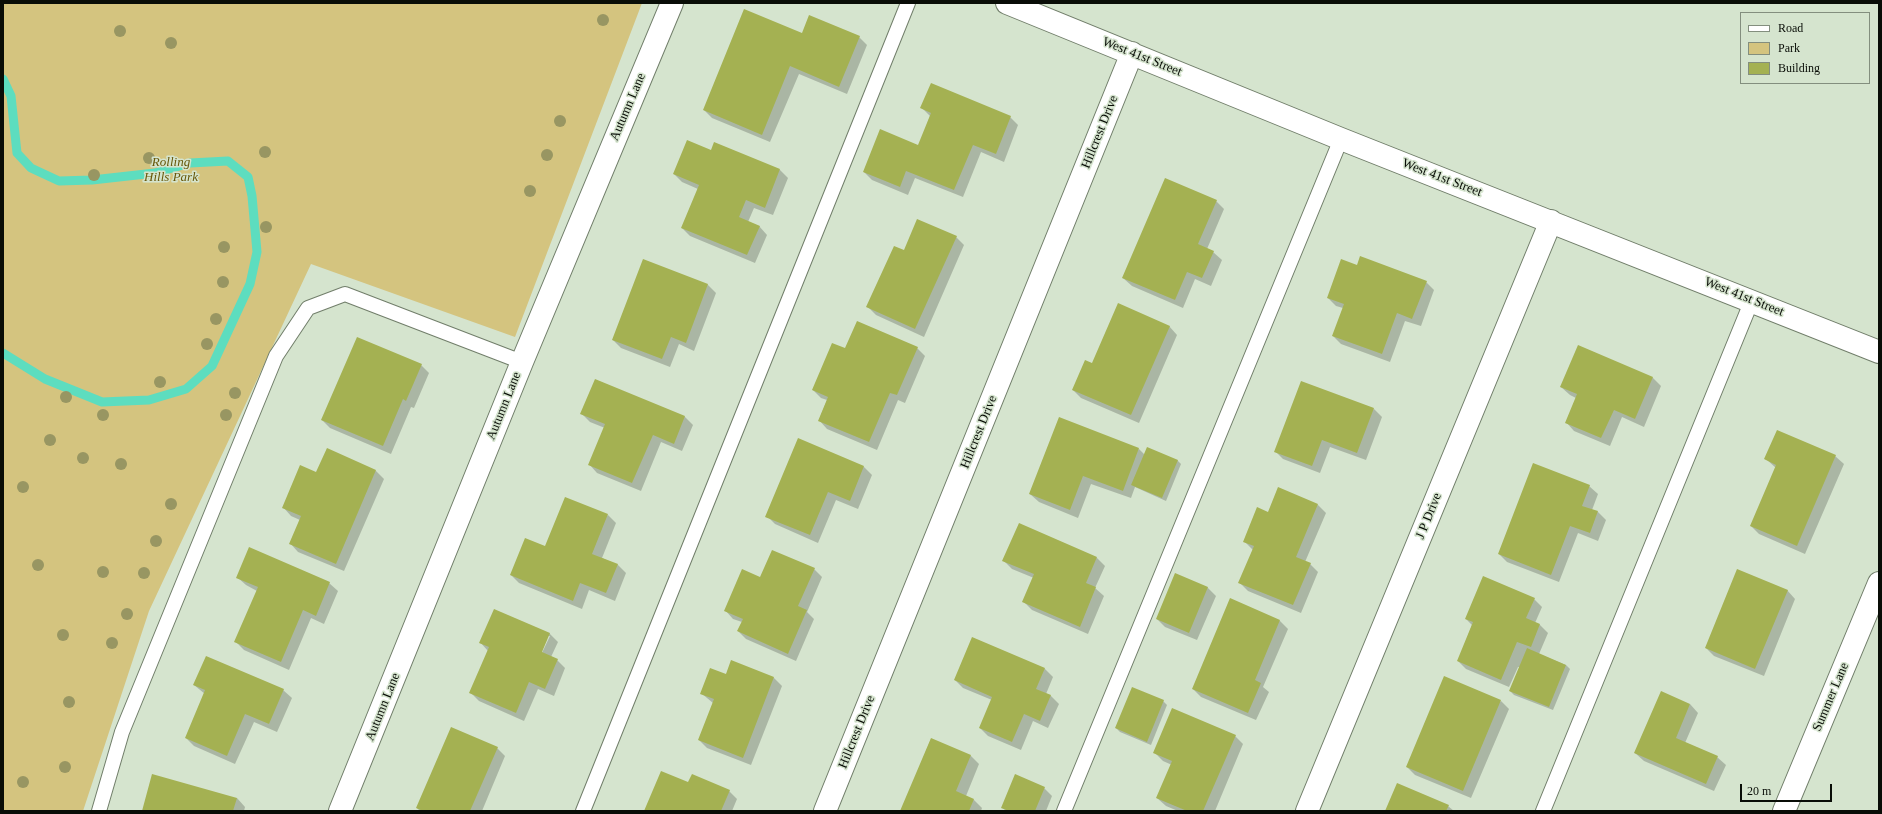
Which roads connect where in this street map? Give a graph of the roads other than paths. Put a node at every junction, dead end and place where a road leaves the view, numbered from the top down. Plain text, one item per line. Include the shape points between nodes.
1 (672, 3) edge
2 (908, 3) edge
3 (1007, 3) edge
4 (1132, 53) junction
5 (1341, 139) junction
6 (1551, 221) junction
7 (1752, 300) junction
8 (1879, 352) edge
9 (522, 362) junction
10 (1879, 583) edge
11 (99, 811) edge
12 (340, 811) edge
13 (583, 811) edge
14 (825, 811) edge
15 (1064, 811) edge
16 (1306, 811) edge
17 (1543, 811) edge
18 (1784, 811) edge

1 - 9 street, Autumn Lane
2 - 13 lane
3 - 4 street, West 41st Street
4 - 5 street, West 41st Street
4 - 14 street, Hillcrest Drive
5 - 6 street, West 41st Street
5 - 15 lane
6 - 7 street, West 41st Street
6 - 16 street, J P Drive
7 - 8 street, West 41st Street
7 - 17 lane
9 - 11 lane via 345,294 308,308 276,356 122,732
9 - 12 street, Autumn Lane
10 - 18 street, Summer Lane

